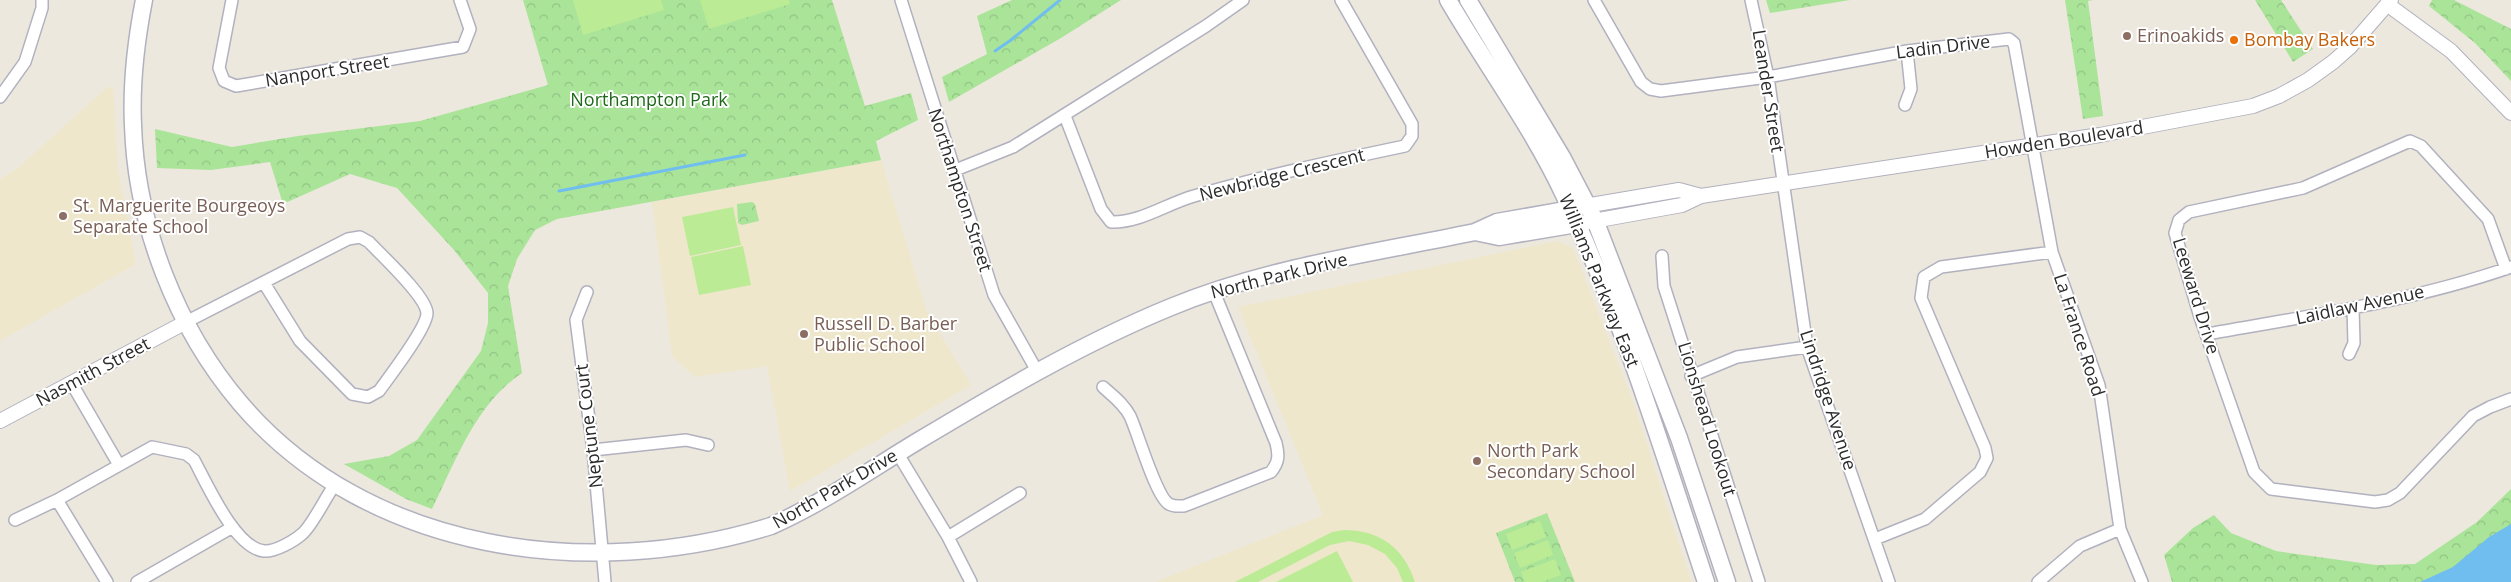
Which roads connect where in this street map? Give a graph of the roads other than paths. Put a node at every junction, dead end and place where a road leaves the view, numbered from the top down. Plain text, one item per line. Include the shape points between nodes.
1 (42, 0) edge
2 (144, 0) edge
3 (232, 0) edge
4 (460, 0) edge
5 (901, 0) edge
6 (1243, 0) edge
7 (1341, 0) edge
8 (1448, 0) edge
9 (1468, 0) edge
10 (1594, 0) edge
11 (1751, 0) edge
12 (2389, 2) edge
13 (1907, 50) junction
14 (1768, 77) junction
15 (0, 97) edge
16 (1904, 104) dead end
17 (2511, 113) edge
18 (1064, 116) junction
19 (2032, 145) junction
20 (953, 171) junction
21 (1782, 183) junction
22 (1592, 213) junction
23 (1574, 216) junction
24 (2052, 252) junction
25 (1662, 256) dead end
26 (2509, 268) edge
27 (264, 283) junction
28 (587, 292) dead end
29 (1214, 292) junction
30 (2353, 308) junction
31 (186, 322) junction
32 (2207, 334) junction
33 (1807, 347) junction
34 (2349, 354) dead end
35 (1037, 372) junction
36 (1691, 376) junction
37 (72, 384) junction
38 (1103, 387) dead end
39 (2511, 399) edge
40 (0, 421) edge
41 (708, 445) dead end
42 (593, 450) junction
43 (898, 454) junction
44 (119, 465) junction
45 (334, 486) junction
46 (1020, 493) dead end
47 (57, 500) junction
48 (15, 520) dead end
49 (231, 528) junction
50 (2120, 529) junction
51 (948, 537) junction
52 (1875, 539) junction
53 (604, 563) junction
54 (107, 582) edge
55 (137, 582) edge
56 (605, 582) edge
57 (971, 582) edge
58 (1706, 582) edge
59 (1727, 582) edge
60 (1759, 582) edge
61 (1889, 582) edge
62 (2038, 582) edge
63 (2142, 582) edge

1 - 15 street via 25,62
2 - 31 main road, North Park Drive via 132,93 135,158 153,241
3 - 4 street, Nanport Street via 219,68 224,81 236,86 462,47 470,30
5 - 20 street, Northampton Street
6 - 18 street
7 - 18 street, Newbridge Crescent via 1412,124 1412,136 1405,146 1264,177 1191,196 1126,222 1111,222 1101,209
8 - 23 main road, Williams Parkway East via 1544,157
9 - 22 main road, Williams Parkway East
10 - 14 street, Ladin Drive via 1641,82 1650,89 1661,91
11 - 14 street, Leander Street
12 - 17 street via 2451,51
12 - 19 street, Howden Boulevard via 2333,62 2301,84 2253,106 2151,127
13 - 14 street, Ladin Drive
13 - 16 street via 1911,89
13 - 19 street, Ladin Drive via 2009,39 2014,42
14 - 21 street, Leander Street
18 - 20 street via 1013,147
19 - 21 street, Howden Boulevard
19 - 24 street, La France Road
20 - 35 street, Northampton Street via 994,295
21 - 22 street, Howden Boulevard via 1700,196 1682,205
21 - 33 street, Lindridge Avenue
22 - 23 street, Howden Boulevard
22 - 59 main road, Williams Parkway East via 1679,438
23 - 29 main road, North Park Drive via 1499,237 1476,232 1258,277
23 - 58 main road, Williams Parkway East via 1640,381
24 - 50 street, La France Road via 2099,385
24 - 52 street via 1941,267 1924,277 1921,298 1987,458 1980,472 1925,519
25 - 36 street, Lionshead Lookout via 1664,286
26 - 30 street, Laidlaw Avenue via 2454,285
26 - 32 street, Leeward Drive via 2488,219 2421,146 2410,141 2303,188 2189,212 2179,220 2175,233
27 - 27 street via 348,239 360,237 369,242 421,299 427,313 423,326 379,391 368,397 352,394 300,341
27 - 31 street
28 - 42 street, Neptune Court via 576,320
29 - 35 main road, North Park Drive via 1173,306
29 - 38 street via 1276,443 1279,455 1272,472 1184,506 1168,504 1162,498 1129,414
30 - 32 street, Laidlaw Avenue
30 - 34 street via 2354,343
31 - 37 street, Nasmith Street
31 - 45 main road, North Park Drive via 218,376 263,428
32 - 39 street, Leeward Drive via 2254,472 2271,489 2375,502 2388,500 2400,493 2473,416
33 - 36 street via 1737,356
33 - 52 street, Lindridge Avenue
35 - 43 main road, North Park Drive
36 - 60 street, Lionshead Lookout
37 - 40 street, Nasmith Street
37 - 44 street
41 - 42 street via 686,440
42 - 53 street, Neptune Court
43 - 51 street
43 - 53 main road, North Park Drive via 800,512 738,539 680,555
44 - 47 street
44 - 49 street via 152,447 186,454 194,460
45 - 49 street via 302,534 274,550 256,549
45 - 53 main road, North Park Drive via 390,519 465,547 518,558
46 - 51 street
47 - 48 street
47 - 54 street
49 - 55 street
50 - 62 street via 2080,546
50 - 63 street, La France Road
51 - 57 street
52 - 61 street, Lindridge Avenue
53 - 56 street, Neptune Court

